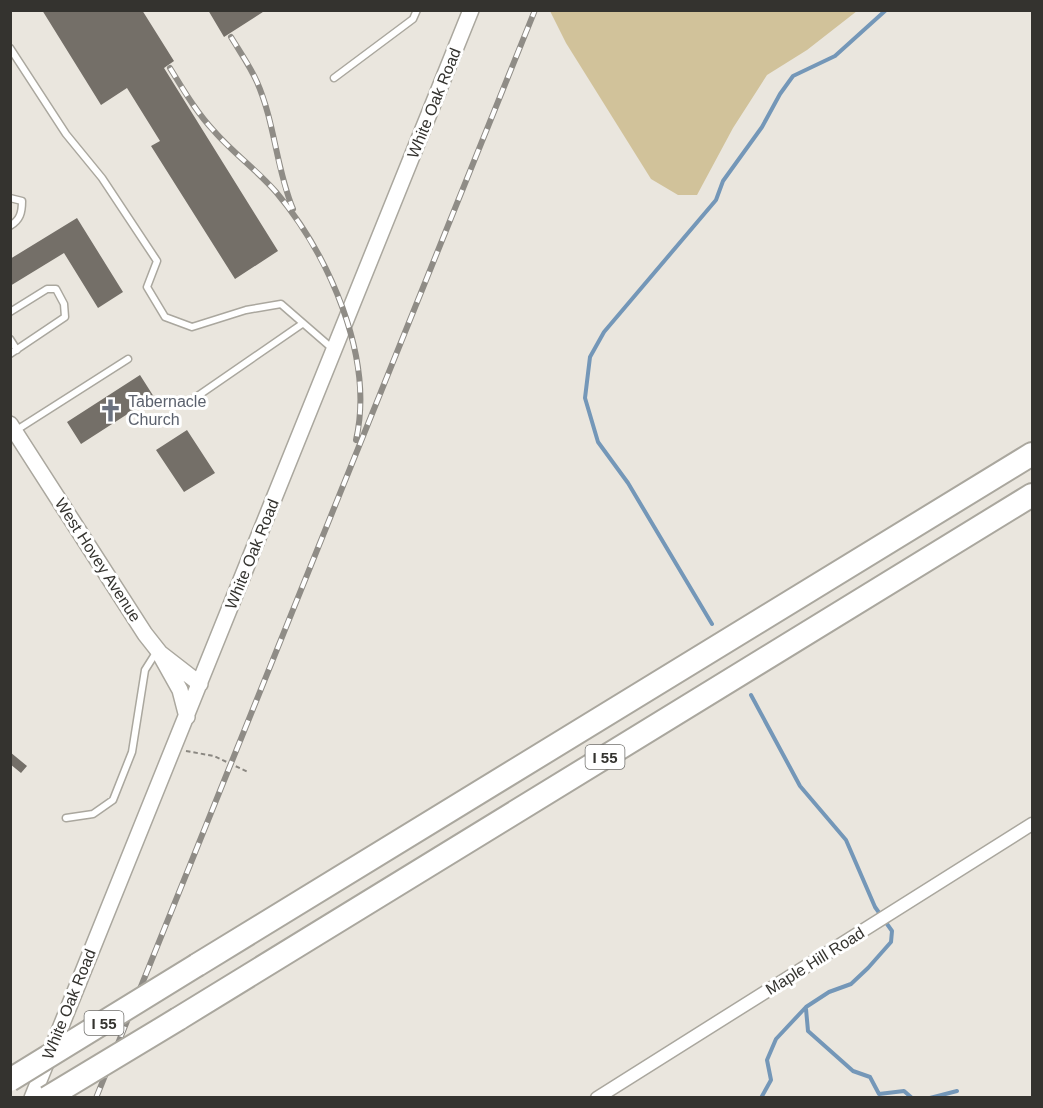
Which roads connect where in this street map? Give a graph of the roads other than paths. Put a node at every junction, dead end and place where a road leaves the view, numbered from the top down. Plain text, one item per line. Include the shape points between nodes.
1 (417, 10) edge
2 (471, 10) edge
3 (10, 48) edge
4 (334, 78) dead end
5 (10, 198) edge
6 (10, 226) edge
7 (10, 312) edge
8 (302, 324) junction
9 (10, 339) edge
10 (17, 350) junction
11 (334, 351) junction
12 (10, 354) edge
13 (128, 359) dead end
14 (189, 402) dead end
15 (13, 427) edge
16 (1032, 454) edge
17 (1032, 495) edge
18 (159, 652) junction
19 (200, 684) junction
20 (187, 717) junction
21 (66, 818) dead end
22 (1032, 824) edge
23 (10, 1080) edge
24 (32, 1098) edge
25 (47, 1098) edge
26 (597, 1098) edge

1 - 4 lane via 413,19
2 - 11 street, White Oak Road
3 - 8 lane via 157,261 147,287 165,317 192,327 281,304
5 - 6 lane via 22,201 19,220
7 - 10 lane via 47,289 56,289 66,312 65,317
8 - 11 lane
8 - 14 lane
9 - 10 lane
10 - 12 lane
11 - 19 street, White Oak Road
13 - 15 lane
15 - 18 street, West Hovey Avenue
16 - 23 highway, I 55, bridge
17 - 25 highway, I 55, bridge
18 - 19 street, West Hovey Avenue
18 - 20 street via 180,690
18 - 21 lane via 145,670 132,752 113,800 93,814
19 - 20 street, White Oak Road
20 - 24 street, White Oak Road
22 - 26 street, Maple Hill Road

